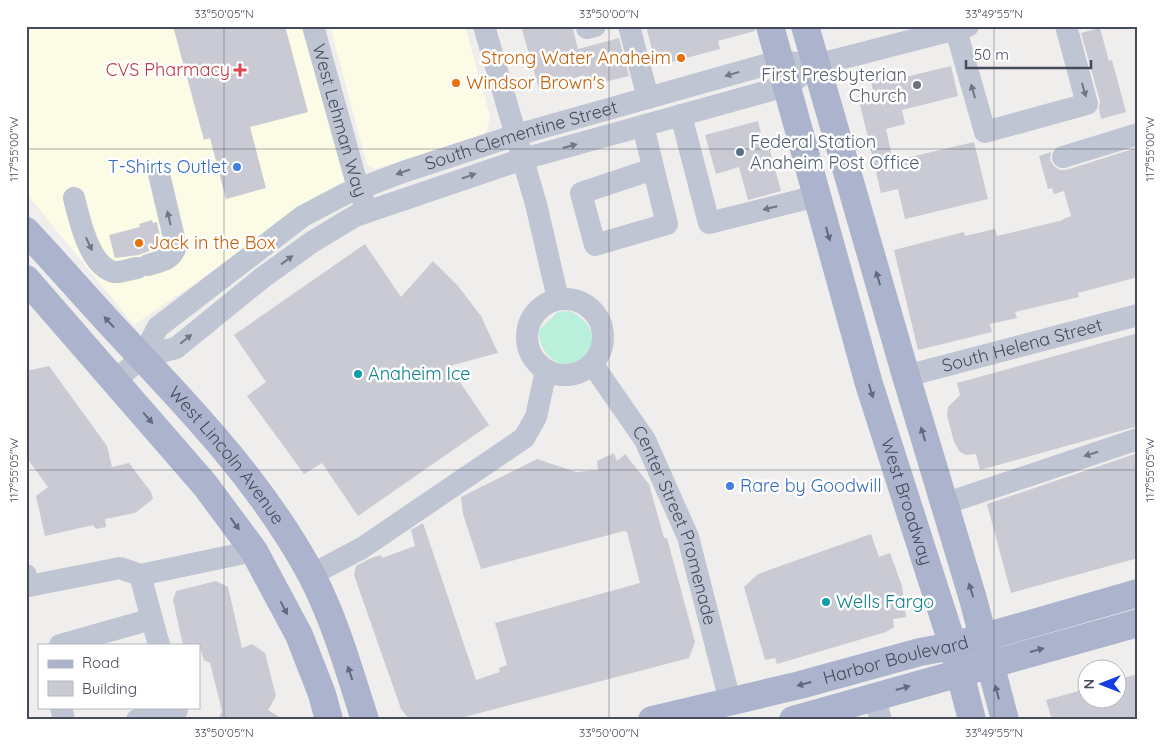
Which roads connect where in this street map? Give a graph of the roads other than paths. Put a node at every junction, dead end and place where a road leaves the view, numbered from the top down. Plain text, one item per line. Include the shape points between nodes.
1 (313, 26) edge
2 (484, 26) edge
3 (629, 26) edge
4 (770, 26) edge
5 (805, 26) edge
6 (1066, 26) edge
7 (962, 28) edge
8 (779, 61) junction
9 (816, 65) junction
10 (786, 86) junction
11 (648, 98) junction
12 (681, 115) junction
13 (643, 126) junction
14 (1138, 134) edge
15 (516, 135) junction
16 (1063, 157) dead end
17 (523, 159) junction
18 (653, 169) dead end
19 (159, 174) dead end
20 (358, 188) junction
21 (817, 196) junction
22 (74, 198) dead end
23 (368, 212) junction
24 (26, 231) edge
25 (26, 279) edge
26 (842, 284) junction
27 (558, 299) junction
28 (1138, 315) edge
29 (142, 357) junction
30 (593, 365) junction
31 (546, 371) junction
32 (906, 376) junction
33 (115, 382) junction
34 (1138, 440) edge
35 (944, 504) junction
36 (254, 551) junction
37 (26, 575) edge
38 (140, 575) junction
39 (311, 575) junction
40 (1138, 593) edge
41 (152, 619) junction
42 (1138, 623) edge
43 (984, 637) junction
44 (64, 644) edge
45 (159, 644) edge
46 (953, 646) junction
47 (990, 664) junction
48 (960, 673) junction
49 (730, 701) junction
50 (176, 708) edge
51 (878, 708) edge
52 (823, 715) edge
53 (137, 720) edge
54 (329, 720) edge
55 (365, 720) edge
56 (652, 720) edge
57 (793, 720) edge
58 (972, 720) edge
59 (1005, 720) edge

1 - 20 street, West Lehman Way
2 - 15 street
3 - 11 street
4 - 8 main road, West Broadway
5 - 9 main road, West Broadway
6 -> 7 street via 1087,104 985,132
7 - 9 street, South Clementine Street
8 - 9 street, South Clementine Street
8 - 10 main road, West Broadway
8 -> 11 street, South Clementine Street
9 - 10 street, South Clementine Street
32 -> 9 main road, West Broadway
10 - 12 street, South Clementine Street
10 - 21 main road, West Broadway
11 - 15 street, South Clementine Street
12 - 13 street, South Clementine Street
21 -> 12 street via 709,223
17 -> 13 street, South Clementine Street
13 - 18 street
14 - 16 street
15 - 17 street
15 -> 20 street, South Clementine Street
23 -> 17 street, South Clementine Street
17 - 27 street
22 -> 19 street via 87,240 104,267 115,272 143,266 169,258 176,246
20 - 23 street, West Lehman Way
20 - 29 street, South Clementine Street via 303,216 246,258 158,327
21 -> 26 main road, West Broadway
29 -> 23 street, South Clementine Street via 176,348 312,242 355,216
29 -> 24 main road, West Lincoln Avenue
25 - 33 main road, West Lincoln Avenue
26 - 32 main road via 857,287 866,298 885,366 893,373
26 -> 46 main road, West Broadway via 869,384
27 - 30 street via 575,300 597,315 604,339 601,353
27 - 31 street via 536,312 527,331 531,356
28 - 32 street, South Helena Street
29 - 33 street
29 - 39 main road, West Lincoln Avenue via 178,394 249,480
30 - 31 street via 577,374 565,376
30 - 49 street, Center Street Promenade via 645,440 688,537
31 - 39 street via 536,417 524,438 362,548
35 -> 32 main road, West Broadway
33 -> 36 main road, West Lincoln Avenue via 205,485
34 -> 35 street
43 -> 35 main road, West Broadway
36 - 38 street
36 -> 54 main road, West Lincoln Avenue via 298,635
37 - 38 street via 29,586 120,568
38 - 41 street
55 -> 39 main road, West Lincoln Avenue via 333,622
40 - 43 main road, Harbor Boulevard
41 - 44 street
41 - 45 street
47 -> 42 main road, Harbor Boulevard
43 - 46 main road, Harbor Boulevard
43 - 47 main road, West Broadway
46 - 48 main road, West Broadway
46 -> 49 main road, Harbor Boulevard
47 - 48 main road, Harbor Boulevard
59 -> 47 main road, West Broadway
51 -> 48 main road, Harbor Boulevard
48 - 58 main road, West Broadway
49 - 56 main road, Harbor Boulevard
50 - 53 street
51 - 52 main road, Harbor Boulevard
52 - 57 main road, Harbor Boulevard

